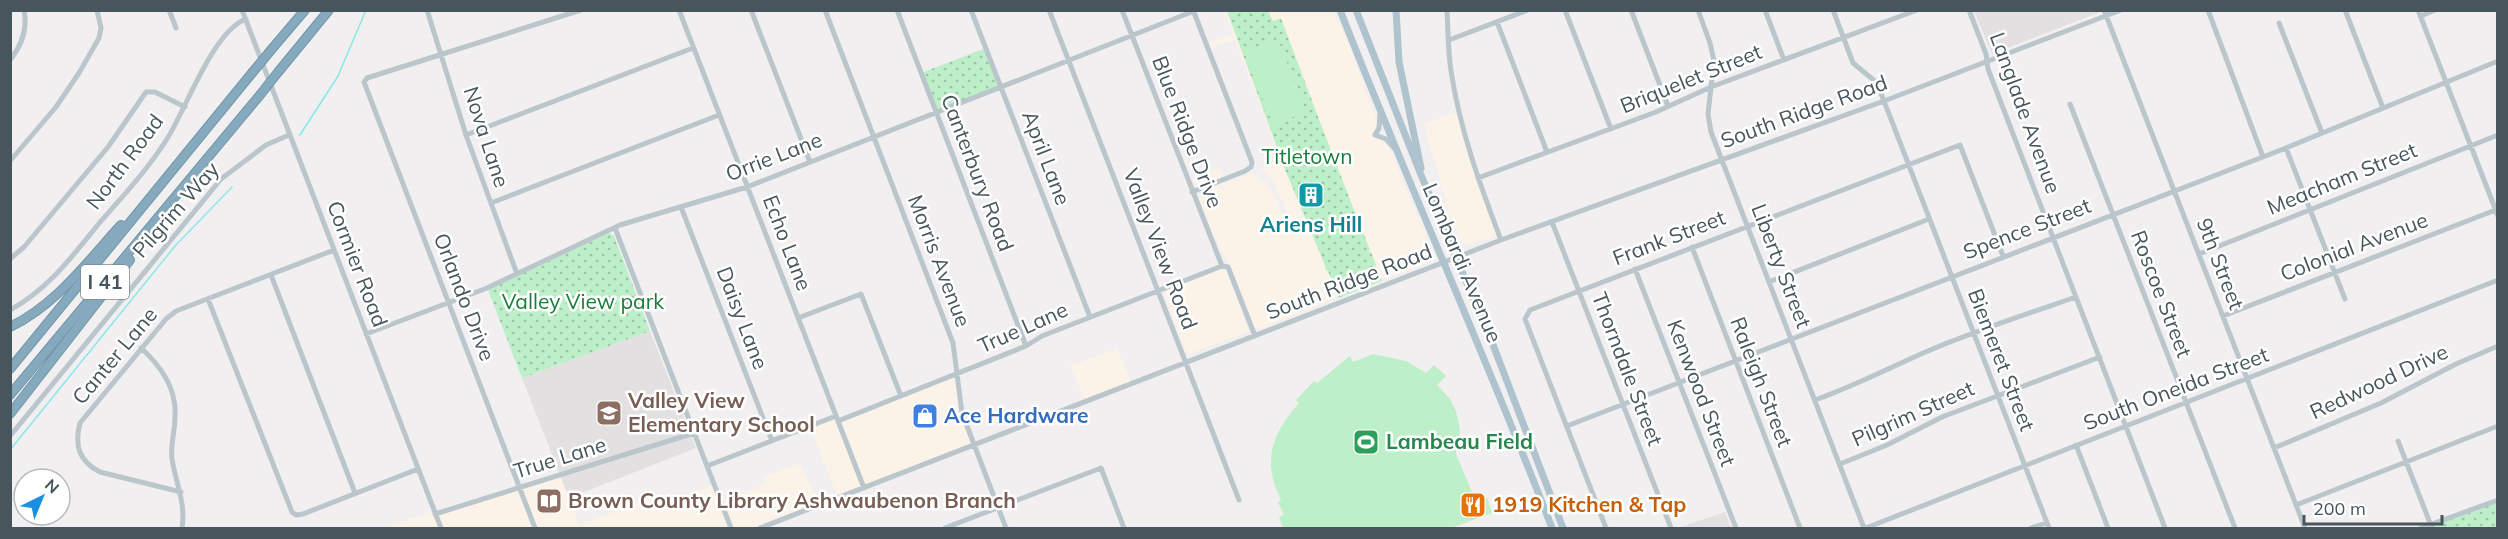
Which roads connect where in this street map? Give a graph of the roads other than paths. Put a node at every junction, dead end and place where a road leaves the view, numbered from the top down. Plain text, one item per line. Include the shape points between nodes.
1 (24, 10) edge
2 (97, 10) edge
3 (169, 10) edge
4 (242, 10) edge
5 (305, 10) edge
6 (329, 10) edge
7 (427, 10) edge
8 (581, 10) edge
9 (679, 10) edge
10 (751, 10) edge
11 (825, 10) edge
12 (897, 10) edge
13 (971, 10) edge
14 (1049, 10) edge
15 (1122, 10) edge
16 (1356, 10) edge
17 (1396, 10) edge
18 (1447, 10) edge
19 (1528, 10) edge
20 (1565, 10) edge
21 (1631, 10) edge
22 (1698, 10) edge
23 (1765, 10) edge
24 (1833, 10) edge
25 (1917, 10) edge
26 (1969, 10) edge
27 (2121, 10) edge
28 (2208, 10) edge
29 (2345, 10) edge
30 (2435, 10) edge
31 (1194, 11) edge
32 (1340, 13) edge
33 (1902, 13) edge
34 (2106, 13) edge
35 (2419, 13) edge
36 (246, 20) junction
37 (1497, 22) junction
38 (2279, 22) dead end
39 (176, 28) dead end
40 (1131, 34) junction
41 (1843, 38) junction
42 (1449, 40) junction
43 (693, 48) junction
44 (442, 54) junction
45 (10, 60) edge
46 (1069, 60) junction
47 (1784, 60) junction
48 (2498, 61) edge
49 (1987, 62) junction
50 (2446, 83) junction
51 (1001, 87) junction
52 (1711, 87) junction
53 (1884, 101) junction
54 (2070, 104) dead end
55 (1668, 106) junction
56 (185, 107) junction
57 (2383, 108) junction
58 (936, 112) junction
59 (1380, 114) junction
60 (719, 115) junction
61 (1611, 129) junction
62 (2322, 133) junction
63 (289, 135) junction
64 (466, 135) junction
65 (2498, 135) edge
66 (873, 137) junction
67 (2470, 146) junction
68 (2286, 148) junction
69 (1395, 149) junction
70 (1547, 152) junction
71 (2263, 156) junction
72 (1722, 160) junction
73 (10, 161) edge
74 (810, 162) junction
75 (1908, 164) junction
76 (200, 169) junction
77 (171, 171) junction
78 (1421, 175) junction
79 (1478, 178) junction
80 (747, 186) junction
81 (2174, 190) junction
82 (1192, 192) junction
83 (491, 203) junction
84 (681, 207) junction
85 (2496, 209) edge
86 (2310, 210) junction
87 (2113, 214) junction
88 (2498, 216) edge
89 (1929, 219) junction
90 (1552, 222) junction
91 (1748, 226) junction
92 (615, 228) junction
93 (2053, 237) junction
94 (1501, 240) junction
95 (1692, 247) junction
96 (334, 250) junction
97 (2199, 254) junction
98 (2003, 256) junction
99 (1456, 258) junction
100 (10, 259) edge
101 (1445, 262) junction
102 (1222, 266) junction
103 (1635, 269) junction
104 (2334, 272) junction
105 (271, 274) junction
106 (517, 274) junction
107 (1951, 276) junction
108 (2498, 280) edge
109 (1769, 282) junction
110 (1158, 290) junction
111 (1579, 291) junction
112 (2076, 297) junction
113 (208, 299) junction
114 (2345, 299) dead end
115 (448, 303) junction
116 (10, 310) edge
117 (2223, 316) junction
118 (1090, 317) junction
119 (798, 318) junction
120 (10, 327) edge
121 (1973, 333) junction
122 (366, 334) junction
123 (1255, 336) junction
124 (1791, 338) junction
125 (1026, 346) junction
126 (2498, 346) edge
127 (141, 348) junction
128 (2100, 357) junction
129 (1735, 361) junction
130 (1186, 363) junction
131 (10, 369) edge
132 (957, 374) junction
133 (2247, 379) junction
134 (1679, 382) junction
135 (10, 395) edge
136 (901, 396) junction
137 (1998, 396) junction
138 (1815, 400) junction
139 (2186, 402) junction
140 (1623, 404) junction
141 (10, 414) edge
142 (837, 418) junction
143 (2126, 425) junction
144 (1567, 426) junction
145 (2498, 426) edge
146 (694, 433) junction
147 (10, 436) edge
148 (772, 441) junction
149 (2398, 441) dead end
150 (2076, 445) junction
151 (974, 446) junction
152 (2274, 448) junction
153 (2406, 462) junction
154 (1840, 464) junction
155 (2024, 465) junction
156 (707, 466) junction
157 (418, 469) junction
158 (519, 488) junction
159 (864, 488) junction
160 (181, 492) junction
161 (355, 493) junction
162 (1239, 500) dead end
163 (2498, 500) edge
164 (2296, 505) junction
165 (998, 508) junction
166 (435, 514) junction
167 (2048, 526) edge
168 (2432, 527) edge
169 (182, 528) edge
170 (441, 528) edge
171 (535, 528) edge
172 (731, 528) edge
173 (760, 528) edge
174 (945, 528) edge
175 (1006, 528) edge
176 (1124, 528) edge
177 (1552, 528) edge
178 (1563, 528) edge
179 (1606, 528) edge
180 (1671, 528) edge
181 (1736, 528) edge
182 (1800, 528) edge
183 (1865, 528) edge
184 (2031, 528) edge
185 (2108, 528) edge
186 (2165, 528) edge
187 (2235, 528) edge
188 (2305, 528) edge
189 (2421, 528) edge

1 - 45 street via 24,35
2 - 73 street via 99,38 80,73
3 - 39 street
4 - 36 street, Cormier Road
5 - 77 highway, I 41, bridge
6 - 76 highway, I 41, bridge
7 - 44 street, Nova Lane
8 - 44 street
9 - 43 street, Echo Lane
10 - 74 street
11 - 66 street, Morris Avenue
12 - 58 street, Canterbury Road
13 - 51 street, April Lane
14 - 46 street, Valley View Road
15 - 40 street, Blue Ridge Drive
16 - 78 main road, Lombardi Avenue
17 - 78 main road via 1399,62
18 - 42 street
19 - 37 street
20 - 61 street
21 - 55 street
22 - 52 street, Liberty Street via 1714,61
23 - 47 street
24 - 41 street, Biemeret Street
25 - 33 street, Briquelet Street
26 - 49 street, Langlade Avenue
27 - 34 street, South Ridge Road
28 - 71 street
29 - 57 street
30 - 35 street
31 - 40 street, Orrie Lane
31 - 82 street via 1251,166
32 - 59 main road, Lombardi Avenue
33 - 41 street, Briquelet Street
34 - 49 street, South Ridge Road
34 - 81 street, 9th Street
35 - 50 street
36 - 56 street, North Road via 226,33
36 - 63 street, Cormier Road
37 - 42 street
37 - 70 street
38 - 62 street
40 - 46 street, Orrie Lane
40 - 82 street, Blue Ridge Drive
41 - 47 street, Briquelet Street
41 - 53 street, Biemeret Street via 1853,63 1876,82
42 - 79 street via 1458,108
43 - 60 street, Echo Lane
43 - 64 street
44 - 64 street, Nova Lane
44 - 115 street, Orlando Drive via 367,78 364,83
46 - 51 street, Orrie Lane
46 - 110 street, Valley View Road
47 - 52 street, Briquelet Street
48 - 50 street, Spence Street
49 - 53 street, South Ridge Road
49 - 93 street, Langlade Avenue
50 - 57 street, Spence Street
50 - 67 street
51 - 58 street, Orrie Lane
51 - 118 street, April Lane
52 - 55 street, Briquelet Street
52 - 72 street, Liberty Street via 1708,114
53 - 72 street, South Ridge Road
53 - 75 street, Biemeret Street
54 - 87 street, Roscoe Street
55 - 61 street, Briquelet Street
56 - 100 street via 155,92 146,92 108,147
56 - 116 street, North Road via 145,171 68,261 32,296
57 - 62 street, Spence Street
58 - 66 street, Orrie Lane
58 - 125 street, Canterbury Road
59 - 69 main road, Lombardi Avenue
59 - 69 street via 1375,135 1386,139
60 - 80 street, Echo Lane
60 - 83 street
61 - 70 street, Briquelet Street
62 - 68 street, Spence Street
63 - 96 street, Cormier Road
63 - 147 street, Pilgrim Way via 266,145 221,179
64 - 83 street, Nova Lane
65 - 67 street, Meacham Street
66 - 74 street, Orrie Lane
66 - 132 street, Morris Avenue via 952,343
67 - 85 street
67 - 86 street, Meacham Street
68 - 71 street, Spence Street
68 - 86 street
69 - 101 main road, Lombardi Avenue
70 - 79 street, Briquelet Street
71 - 81 street, Spence Street
72 - 90 street, South Ridge Road
72 - 91 street, Liberty Street
74 - 80 street, Orrie Lane
75 - 89 street, Biemeret Street
75 - 91 street, Frank Street
75 - 98 street, Frank Street via 1960,145
76 - 135 highway, I 41
76 - 141 highway
77 - 120 highway via 63,289
77 - 131 highway, I 41
78 - 99 main road, Lombardi Avenue
79 - 94 street
80 - 84 street, Orrie Lane
80 - 119 street, Echo Lane
81 - 87 street, Spence Street
81 - 97 street, 9th Street
82 - 102 street, Blue Ridge Drive
83 - 106 street, Nova Lane
84 - 92 street, Orrie Lane
84 - 148 street, Daisy Lane
85 - 88 street
85 - 104 street, Colonial Avenue
86 - 97 street, Meacham Street
86 - 104 street
87 - 93 street, Spence Street
87 - 139 street, Roscoe Street
89 - 107 street, Biemeret Street
89 - 109 street
90 - 94 street, South Ridge Road
90 - 111 street, Thorndale Street
91 - 95 street, Frank Street
91 - 109 street, Liberty Street
92 - 106 street, Orrie Lane
92 - 146 street
93 - 98 street, Spence Street
93 - 112 street, Langlade Avenue
94 - 99 street, South Ridge Road
95 - 103 street, Frank Street
95 - 129 street, Raleigh Street
96 - 105 street, Canter Lane
96 - 122 street, Cormier Road
97 - 117 street, 9th Street
98 - 107 street, Spence Street
99 - 101 street, South Ridge Road
99 - 178 main road, Lombardi Avenue
101 - 123 street, South Ridge Road
101 - 177 main road, Lombardi Avenue
102 - 110 street, True Lane
102 - 123 street, Blue Ridge Drive via 1228,267
103 - 111 street, Frank Street
103 - 134 street, Kenwood Street
104 - 114 street
104 - 117 street, Colonial Avenue
105 - 113 street, Canter Lane
105 - 161 street
106 - 115 street, Orrie Lane
107 - 121 street, Biemeret Street
107 - 124 street, Spence Street
108 - 133 street, South Oneida Street
109 - 124 street, Liberty Street
110 - 118 street, True Lane
110 - 130 street, Valley View Road
111 - 140 street, Thorndale Street
111 - 144 street, Frank Street via 1530,310 1525,319
112 - 121 street
112 - 128 street, Langlade Avenue
113 - 127 street, Canter Lane via 165,319
113 - 161 street via 294,514
115 - 122 street, Orrie Lane
115 - 158 street, Orlando Drive
117 - 133 street, 9th Street
118 - 125 street, True Lane
119 - 136 street via 861,294
119 - 142 street, Echo Lane
121 - 137 street, Biemeret Street
121 - 138 street via 1856,386
122 - 157 street, Cormier Road
123 - 130 street, South Ridge Road
124 - 129 street, Spence Street
124 - 138 street, Liberty Street
125 - 132 street, True Lane
126 - 152 street, Redwood Drive via 2381,403
127 - 160 street via 158,365 171,387 175,417 172,460
127 - 160 street, Canter Lane via 80,423 77,448 89,467 100,472
128 - 137 street, Pilgrim Street
128 - 143 street, Langlade Avenue
129 - 134 street, Spence Street
129 - 182 street, Raleigh Street
130 - 151 street, South Ridge Road
130 - 162 street, Valley View Road
132 - 136 street, True Lane
132 - 151 street, Morris Avenue via 962,413
133 - 139 street, South Oneida Street
133 - 152 street, 9th Street
134 - 140 street, Spence Street
134 - 181 street, Kenwood Street
136 - 142 street, True Lane
137 - 154 street, Pilgrim Street
137 - 155 street, Biemeret Street
138 - 154 street, Liberty Street
139 - 143 street, South Oneida Street
139 - 187 street, Roscoe Street
140 - 144 street, Spence Street
140 - 180 street, Thorndale Street
142 - 148 street, True Lane
142 - 159 street, Echo Lane
143 - 150 street, South Oneida Street
143 - 186 street, Langlade Avenue
144 - 179 street
145 - 153 street
146 - 156 street
146 - 158 street, True Lane
148 - 156 street, True Lane
149 - 153 street
150 - 155 street, South Oneida Street
150 - 185 street
151 - 159 street, South Ridge Road
151 - 165 street, Morris Avenue
152 - 164 street, 9th Street
153 - 164 street
153 - 168 street
154 - 183 street, Liberty Street
155 - 167 street, Biemeret Street
155 - 183 street, South Oneida Street
156 - 172 street
157 - 161 street
157 - 166 street, Cormier Road
158 - 166 street, True Lane
158 - 171 street, Orlando Drive
159 - 173 street, South Ridge Road
160 - 169 street
163 - 168 street
164 - 188 street, 9th Street
165 - 174 street
165 - 175 street, Morris Avenue
165 - 176 street via 1101,468
166 - 170 street, Cormier Road
167 - 184 street
168 - 189 street

